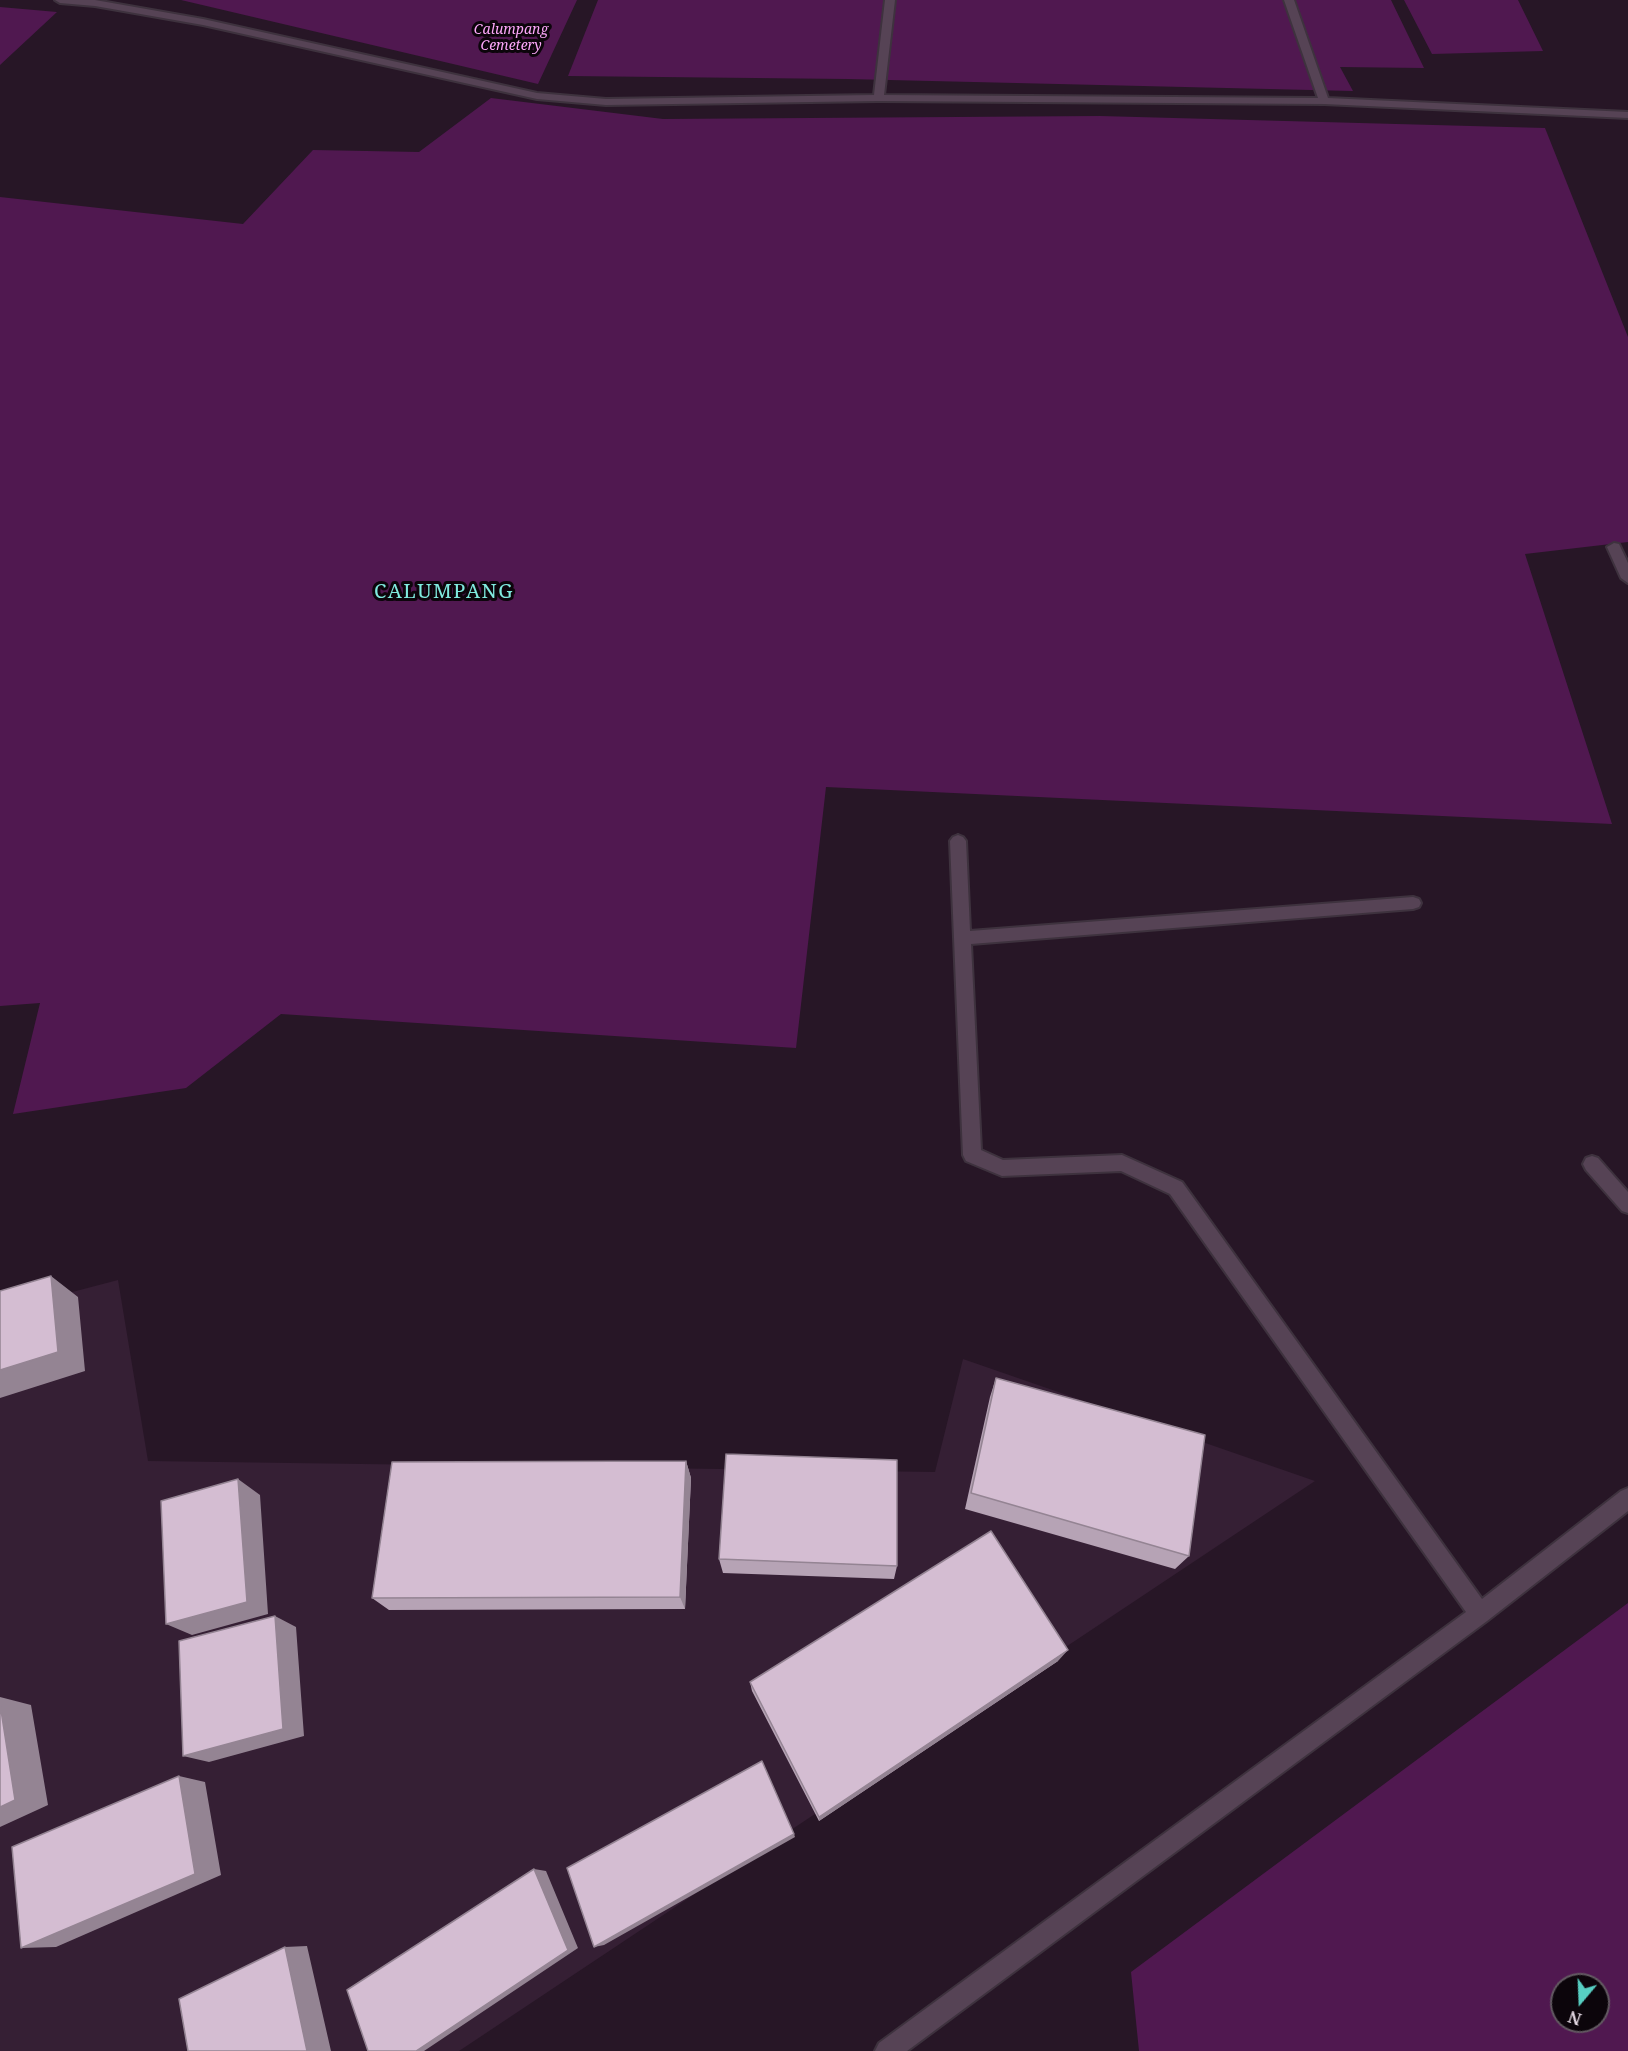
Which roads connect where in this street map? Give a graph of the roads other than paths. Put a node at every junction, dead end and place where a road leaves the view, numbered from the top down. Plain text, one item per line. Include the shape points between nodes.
1 (60, 0) edge
2 (890, 0) edge
3 (1289, 0) edge
4 (879, 98) junction
5 (1324, 101) junction
6 (1628, 115) edge
7 (1614, 547) dead end
8 (1628, 578) edge
9 (957, 841) dead end
10 (1413, 903) dead end
11 (961, 938) junction
12 (1592, 1164) dead end
13 (1628, 1205) edge
14 (1628, 1498) edge
15 (1480, 1614) junction
16 (887, 2051) edge

1 - 4 street via 203,22 537,96 606,102
2 - 4 street
3 - 5 street
4 - 5 street
5 - 6 street
7 - 8 street
9 - 11 street
10 - 11 street
11 - 15 street via 972,1155 1002,1168 1122,1163 1176,1188
12 - 13 street
14 - 15 street
15 - 16 street

